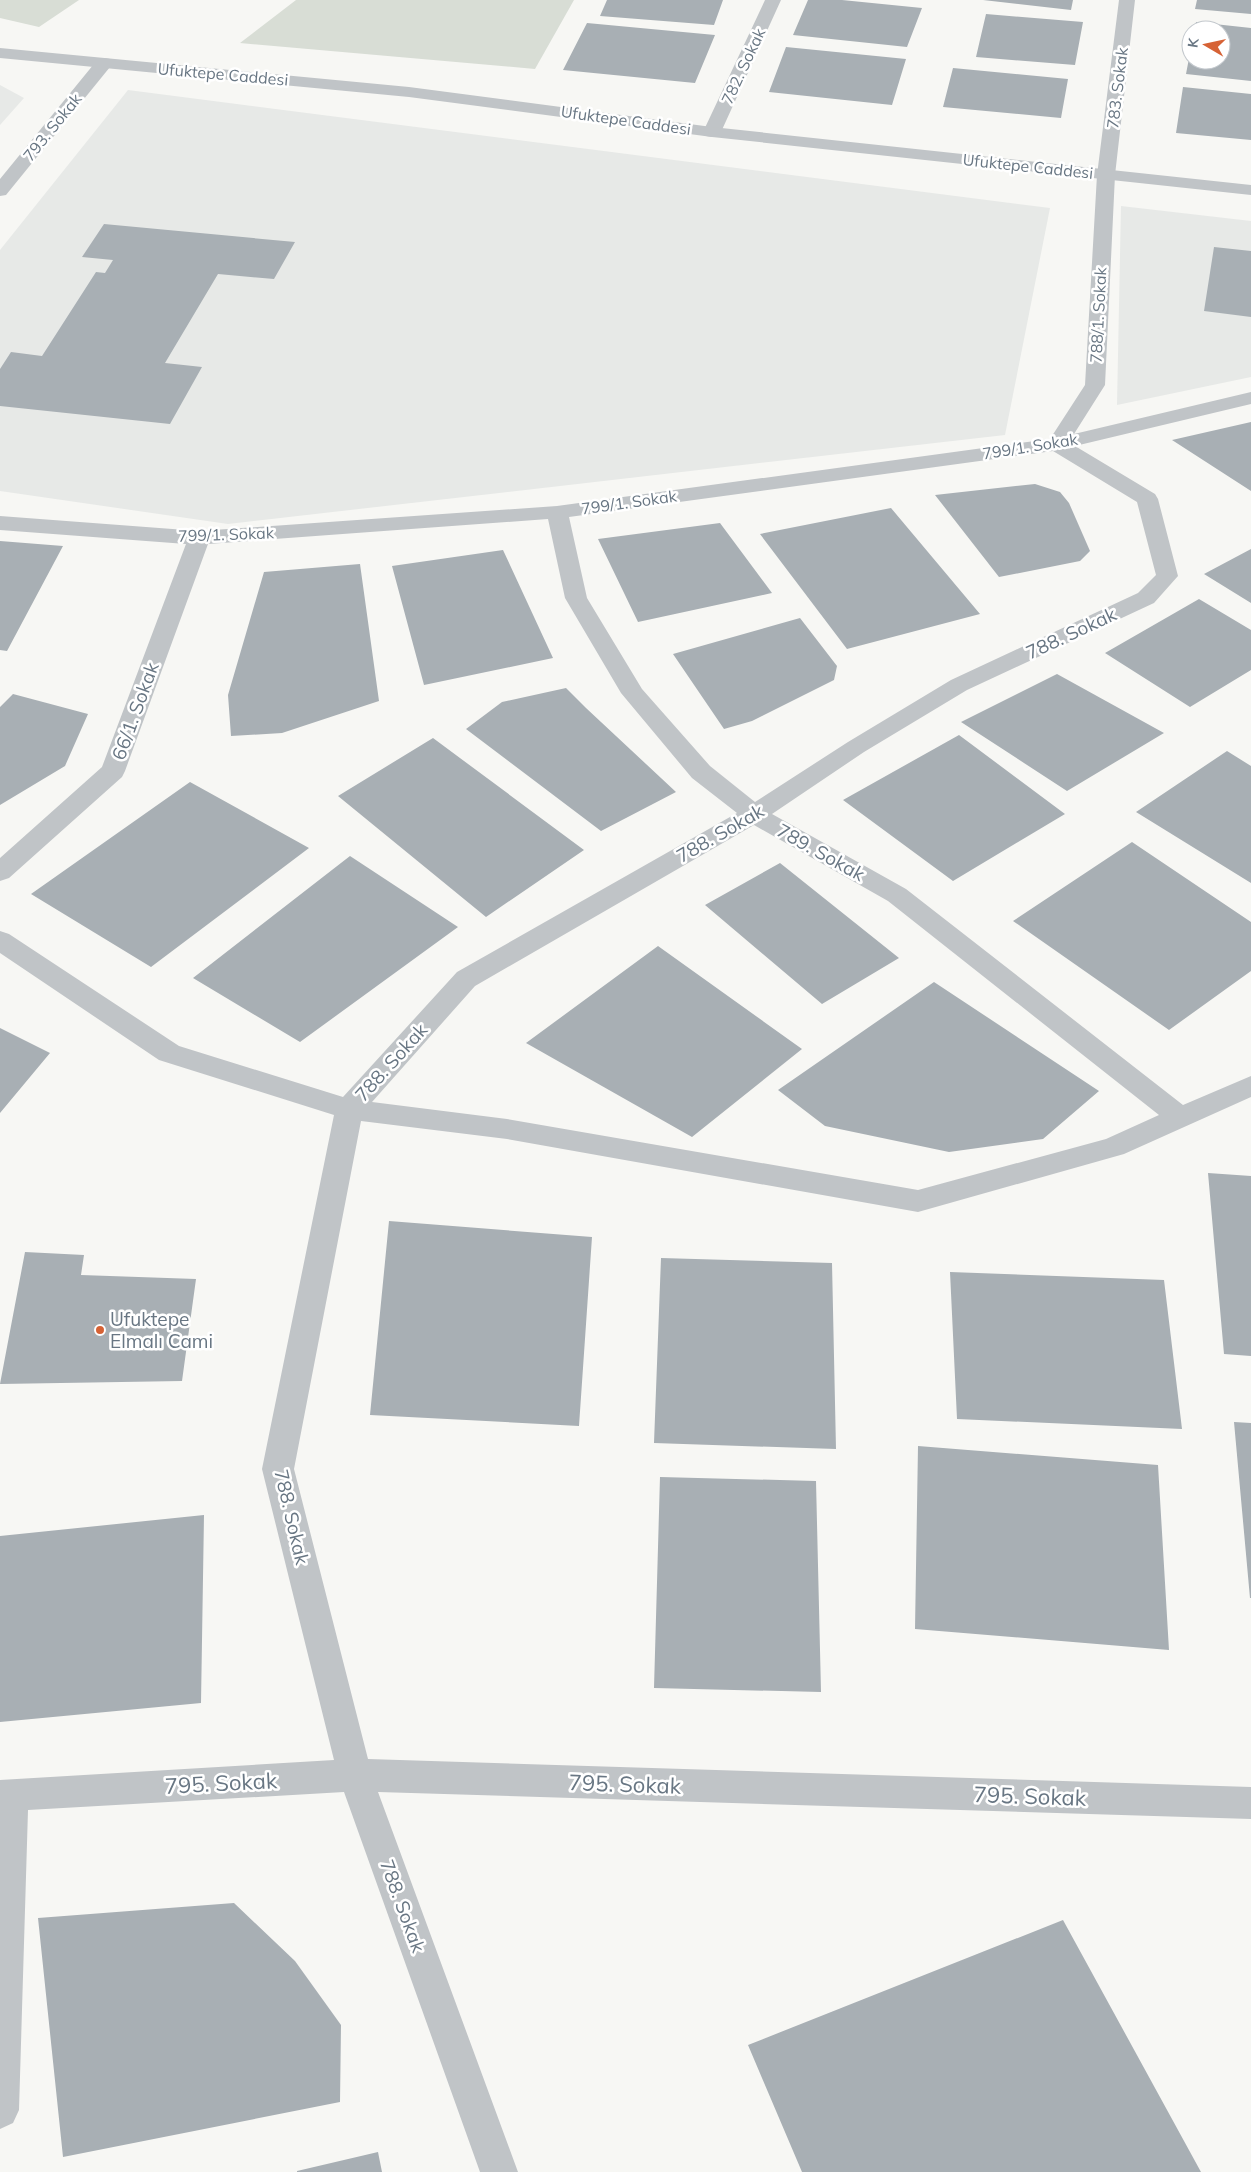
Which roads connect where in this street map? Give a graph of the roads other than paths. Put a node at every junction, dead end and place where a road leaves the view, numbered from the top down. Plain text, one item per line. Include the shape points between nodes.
1 (773, 0) edge
2 (1127, 0) edge
3 (0, 53) edge
4 (104, 62) junction
5 (712, 132) junction
6 (1106, 175) junction
7 (1251, 190) edge
8 (0, 191) edge
9 (1251, 398) edge
10 (1057, 444) junction
11 (556, 512) junction
12 (0, 523) edge
13 (199, 538) junction
14 (754, 814) junction
15 (0, 872) edge
16 (0, 940) edge
17 (1251, 1086) edge
18 (349, 1109) junction
19 (1181, 1118) junction
20 (355, 1776) junction
21 (5, 1795) edge
22 (1251, 1803) edge
23 (0, 2110) edge
24 (500, 2172) edge

1 - 5 street, 782. Sokak
2 - 6 street, 783. Sokak
3 - 4 street, Ufuktepe Caddesi
4 - 5 street, Ufuktepe Caddesi via 409,92
4 - 8 street, 793. Sokak
5 - 6 street, Ufuktepe Caddesi
6 - 7 street, Ufuktepe Caddesi
6 - 10 street, 788/1. Sokak via 1095,386
9 - 10 street, 799/1. Sokak
10 - 11 street, 799/1. Sokak
10 - 14 street, 788. Sokak via 1147,499 1167,576 1146,598 959,685
11 - 13 street, 799/1. Sokak
11 - 14 street, 789. Sokak via 576,598 633,693 701,772
12 - 13 street, 799/1. Sokak
13 - 15 street, 66/1. Sokak via 113,771
14 - 18 street, 788. Sokak via 466,979
14 - 19 street, 789. Sokak via 897,895
16 - 18 street via 169,1053
17 - 19 street
18 - 19 street via 507,1129 918,1201 1114,1148
18 - 20 street, 788. Sokak via 278,1469
20 - 21 street, 795. Sokak
20 - 22 street, 795. Sokak
20 - 24 street, 788. Sokak
21 - 23 street

